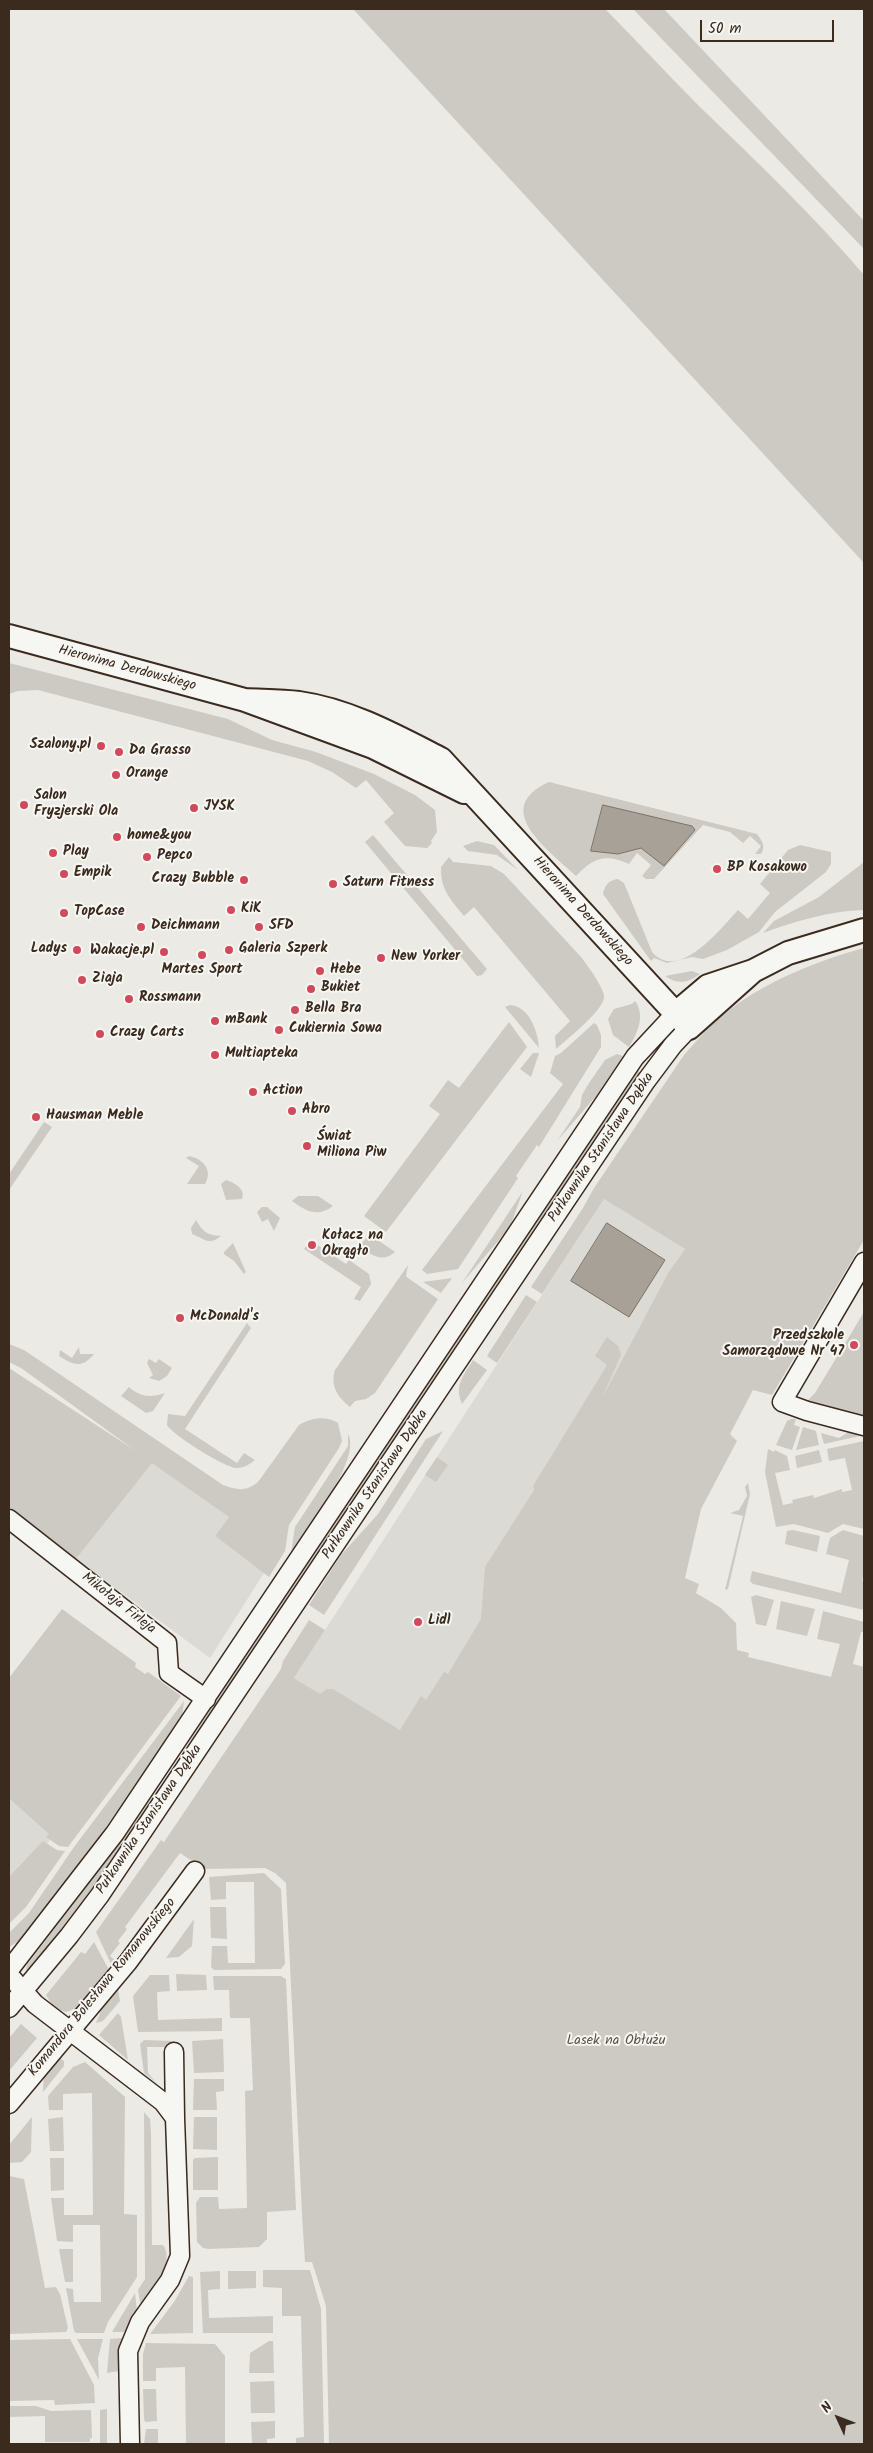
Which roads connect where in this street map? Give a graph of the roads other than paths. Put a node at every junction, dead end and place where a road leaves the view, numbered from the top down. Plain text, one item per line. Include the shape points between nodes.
1 (9, 636) edge
2 (864, 930) edge
3 (682, 1021) junction
4 (864, 1262) edge
5 (864, 1426) edge
6 (9, 1519) edge
7 (206, 1699) junction
8 (196, 1871) dead end
9 (9, 1970) edge
10 (9, 1975) edge
11 (23, 1991) junction
12 (9, 2008) edge
13 (69, 2032) junction
14 (174, 2052) dead end
15 (9, 2104) edge
16 (175, 2118) junction
17 (130, 2444) edge

1 - 3 main road, Hieronima Derdowskiego via 245,700 300,703 392,733 441,759
2 - 3 main road, Pułkownika Stanisława Dąbka via 788,953 753,971
3 - 7 street, Pułkownika Stanisława Dąbka via 655,1033 629,1065
3 - 11 street, Pułkownika Stanisława Dąbka via 673,1045 100,1895
4 - 5 street via 782,1402
6 - 7 street, Mikołaja Firleja via 168,1642 169,1673
7 - 9 street, Pułkownika Stanisława Dąbka via 115,1833
8 - 13 street, Komandora Bolesława Romanowskiego via 128,1962
10 - 11 street
11 - 12 street, Pułkownika Stanisława Dąbka
11 - 13 street
13 - 15 street, Komandora Bolesława Romanowskiego
13 - 16 street via 163,2102
14 - 16 street
16 - 17 street via 180,2256 170,2280 140,2322 128,2351

